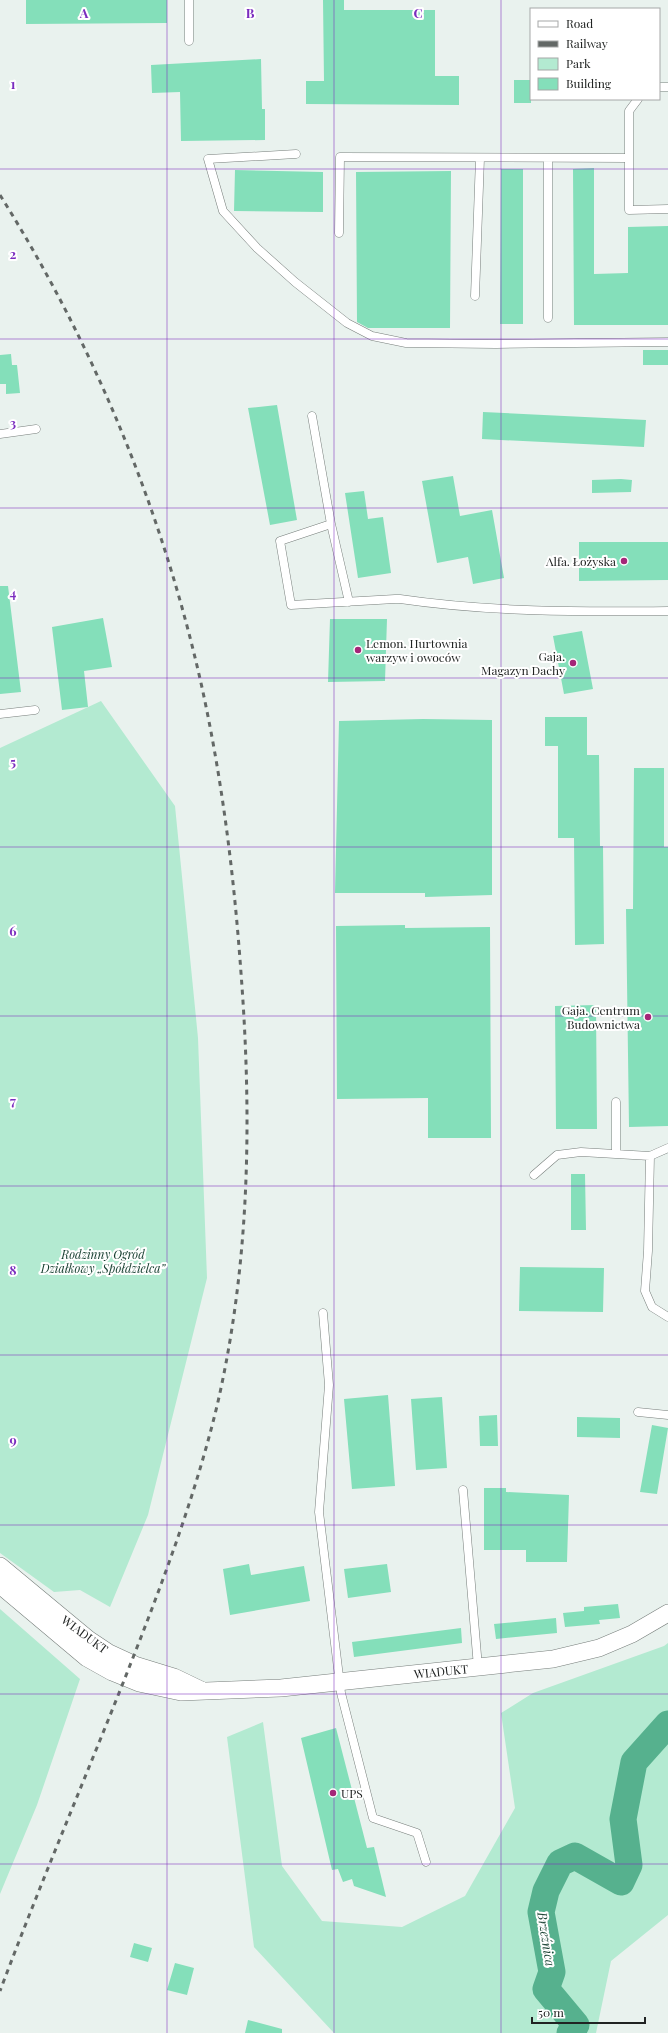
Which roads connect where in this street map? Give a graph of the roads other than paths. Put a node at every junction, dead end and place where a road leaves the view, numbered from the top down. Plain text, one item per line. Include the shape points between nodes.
1 (189, 0) edge
2 (189, 41) dead end
3 (637, 100) edge
4 (296, 154) dead end
5 (480, 158) junction
6 (548, 158) junction
7 (629, 158) junction
8 (668, 209) edge
9 (339, 233) dead end
10 (475, 296) dead end
11 (548, 318) dead end
12 (668, 342) edge
13 (312, 416) dead end
14 (36, 429) dead end
15 (0, 434) edge
16 (331, 524) junction
17 (349, 602) junction
18 (668, 611) edge
19 (35, 710) dead end
20 (0, 714) edge
21 (616, 1102) dead end
22 (668, 1148) edge
23 (616, 1154) junction
24 (650, 1156) junction
25 (534, 1175) dead end
26 (323, 1313) dead end
27 (668, 1317) edge
28 (638, 1412) dead end
29 (668, 1415) edge
30 (463, 1490) dead end
31 (0, 1566) edge
32 (0, 1585) edge
33 (668, 1613) edge
34 (478, 1667) junction
35 (339, 1682) junction
36 (204, 1691) junction
37 (426, 1862) dead end

1 - 2 lane
3 - 7 lane via 629,111
4 - 12 lane via 208,159 224,211 257,248 295,282 347,323 372,336 406,343
5 - 6 lane
5 - 9 lane via 340,157
5 - 10 lane
6 - 7 lane
6 - 11 lane
7 - 8 lane via 629,210
13 - 16 lane
14 - 15 lane
16 - 17 lane
16 - 17 lane via 280,541 291,605
17 - 18 lane via 400,599 448,606 564,612
19 - 20 lane
21 - 23 lane
22 - 24 lane
23 - 24 lane
23 - 25 lane via 581,1152 557,1155
24 - 27 lane via 645,1291 652,1307
26 - 35 lane via 329,1385 319,1512
28 - 29 lane
30 - 34 lane
31 - 36 street, WIADUKT via 88,1640 109,1653
32 - 36 street, WIADUKT via 71,1646 112,1672 160,1689 181,1692
33 - 34 street, WIADUKT via 632,1634 585,1652 553,1659
34 - 35 street, WIADUKT
35 - 36 street, WIADUKT via 281,1688
35 - 37 lane via 373,1818 417,1834

